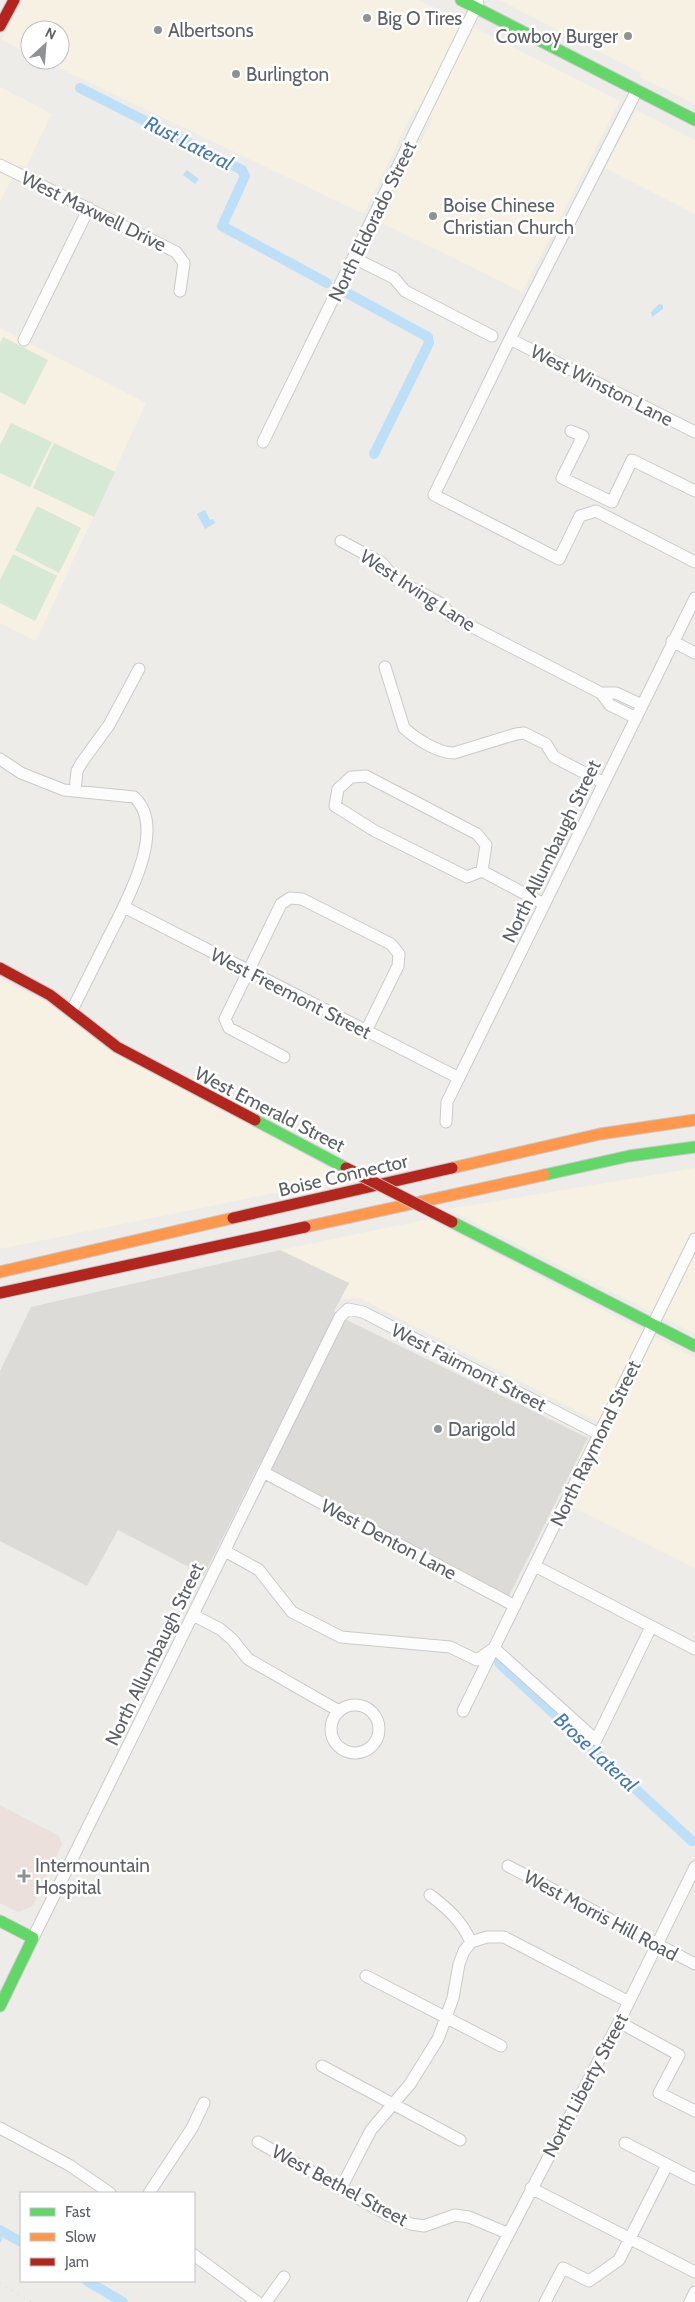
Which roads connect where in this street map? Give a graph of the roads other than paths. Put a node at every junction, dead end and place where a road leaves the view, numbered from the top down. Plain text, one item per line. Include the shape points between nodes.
1 (14, 0) edge
2 (461, 0) edge
3 (478, 4) edge
4 (0, 26) edge
5 (636, 90) junction
6 (695, 120) edge
7 (0, 165) edge
8 (89, 208) junction
9 (354, 258) junction
10 (180, 291) dead end
11 (492, 336) dead end
12 (510, 339) junction
13 (24, 340) dead end
14 (571, 431) dead end
15 (695, 432) edge
16 (263, 442) dead end
17 (695, 491) edge
18 (341, 541) dead end
19 (695, 562) edge
20 (695, 598) edge
21 (672, 641) junction
22 (695, 653) edge
23 (385, 667) dead end
24 (139, 669) dead end
25 (602, 693) junction
26 (642, 705) junction
27 (636, 718) junction
28 (0, 759) edge
29 (604, 783) junction
30 (75, 791) junction
31 (482, 871) junction
32 (544, 904) junction
33 (124, 907) junction
34 (0, 968) edge
35 (249, 971) junction
36 (72, 1010) junction
37 (366, 1031) junction
38 (284, 1057) dead end
39 (459, 1078) junction
40 (695, 1120) edge
41 (446, 1122) dead end
42 (695, 1147) edge
43 (695, 1239) edge
44 (56, 1259) junction
45 (691, 1259) edge
46 (0, 1266) edge
47 (0, 1272) edge
48 (0, 1293) edge
49 (340, 1317) joint
50 (653, 1324) junction
51 (695, 1346) edge
52 (599, 1434) junction
53 (264, 1472) junction
54 (225, 1551) junction
55 (534, 1566) junction
56 (515, 1606) junction
57 (193, 1615) junction
58 (651, 1627) junction
59 (494, 1648) junction
60 (695, 1650) edge
61 (339, 1711) junction
62 (463, 1711) dead end
63 (508, 1866) dead end
64 (695, 1866) edge
65 (430, 1895) dead end
66 (0, 1921) edge
67 (34, 1938) junction
68 (471, 1942) junction
69 (657, 1944) junction
70 (695, 1964) edge
71 (366, 1976) dead end
72 (629, 2002) junction
73 (0, 2006) edge
74 (446, 2018) junction
75 (619, 2022) junction
76 (501, 2046) dead end
77 (322, 2066) dead end
78 (204, 2103) dead end
79 (393, 2104) junction
80 (695, 2111) edge
81 (0, 2128) edge
82 (460, 2140) dead end
83 (258, 2142) dead end
84 (625, 2143) dead end
85 (667, 2165) junction
86 (695, 2179) edge
87 (341, 2188) junction
88 (531, 2188) junction
89 (109, 2192) edge
90 (150, 2192) edge
91 (507, 2233) junction
92 (630, 2239) junction
93 (195, 2256) edge
94 (695, 2272) edge
95 (284, 2277) dead end
96 (695, 2292) edge
97 (257, 2302) edge
98 (266, 2302) edge
99 (473, 2302) edge
100 (546, 2302) edge
101 (690, 2302) edge

1 - 4 main road
2 - 3 main road
3 - 5 main road
3 - 9 street, North Eldorado Street
5 - 6 main road
5 - 12 street
7 - 8 street, West Maxwell Drive
8 - 10 street, West Maxwell Drive via 176,252 184,263
8 - 13 street
9 - 11 street via 394,278 405,291
9 - 16 street, North Eldorado Street
12 - 15 street, West Winston Lane
12 - 19 street via 434,494 559,559 580,516 596,511
14 - 17 street via 582,436 562,478 612,502 632,460
18 - 25 street, West Irving Lane via 382,563 395,579 442,604 451,616
20 - 21 street, North Allumbaugh Street
21 - 22 street
21 - 26 street, North Allumbaugh Street
23 - 29 street via 404,728 420,740 446,753 454,753 524,734 546,744 554,757
24 - 30 street via 109,725 77,771
25 - 26 street, West Irving Lane via 616,693
25 - 27 street, West Irving Lane via 610,705
26 - 27 street, North Allumbaugh Street
27 - 29 street, North Allumbaugh Street
28 - 30 street via 30,777
29 - 32 street, North Allumbaugh Street
30 - 33 street via 128,795 139,802 144,812 146,843
31 - 31 street via 467,877 375,832 335,806 338,789 351,777 366,776 477,834 486,845
31 - 32 street
32 - 39 street, North Allumbaugh Street
33 - 35 street, West Freemont Street
33 - 36 street
34 - 36 main road, West Emerald Street
35 - 37 street, West Freemont Street
35 - 37 street via 281,904 290,898 302,899 391,944 399,954 398,966
35 - 38 street via 225,1019 229,1028
36 - 50 main road, West Emerald Street, bridge via 134,1057
37 - 39 street, West Freemont Street
39 - 41 street, North Allumbaugh Street via 447,1102
40 - 44 main road, Boise Connector via 600,1134
42 - 48 main road via 629,1156
43 - 45 street, North Raymond Street
44 - 46 main road
44 - 47 main road, Boise Connector
45 - 50 street, North Raymond Street
49 - 52 street, West Fairmont Street via 348,1310 363,1312
49 - 53 street, North Allumbaugh Street
50 - 51 main road, West Emerald Street
50 - 52 street, North Raymond Street
52 - 55 street, North Raymond Street
53 - 54 street, North Allumbaugh Street
53 - 56 street, West Denton Lane
54 - 57 street, North Allumbaugh Street
54 - 59 street via 258,1570 292,1612 341,1637 450,1647 477,1660
55 - 56 street, North Raymond Street
55 - 58 street
56 - 59 street, North Raymond Street
57 - 61 street via 220,1629 248,1659
57 - 67 street, North Allumbaugh Street
58 - 59 street via 596,1740
58 - 60 street
59 - 62 street, North Raymond Street
61 - 61 street via 334,1717 332,1732 339,1746 353,1753 374,1744 380,1730 369,1709 354,1705
63 - 69 street, West Morris Hill Road
64 - 69 street, North Liberty Street
65 - 68 street via 464,1925
66 - 67 main road
67 - 73 main road, North Allumbaugh Street
68 - 72 street via 487,1937 504,1937
68 - 74 street via 459,1964
69 - 70 street, West Morris Hill Road
69 - 72 street, North Liberty Street
71 - 74 street
72 - 75 street, North Liberty Street
74 - 76 street
74 - 79 street via 425,2062
75 - 80 street via 679,2055 659,2093
75 - 88 street, North Liberty Street
77 - 79 street
78 - 90 street via 192,2128
79 - 82 street
79 - 87 street via 371,2130
81 - 89 street via 69,2165
83 - 87 street, West Bethel Street
84 - 85 street
85 - 86 street
85 - 92 street
87 - 91 street, West Bethel Street via 411,2224 424,2226 455,2215 469,2217
88 - 91 street, North Liberty Street
88 - 92 street
91 - 99 street, North Liberty Street
92 - 94 street
92 - 100 street via 618,2260 590,2281 563,2268
93 - 97 street
95 - 98 street
96 - 101 street

